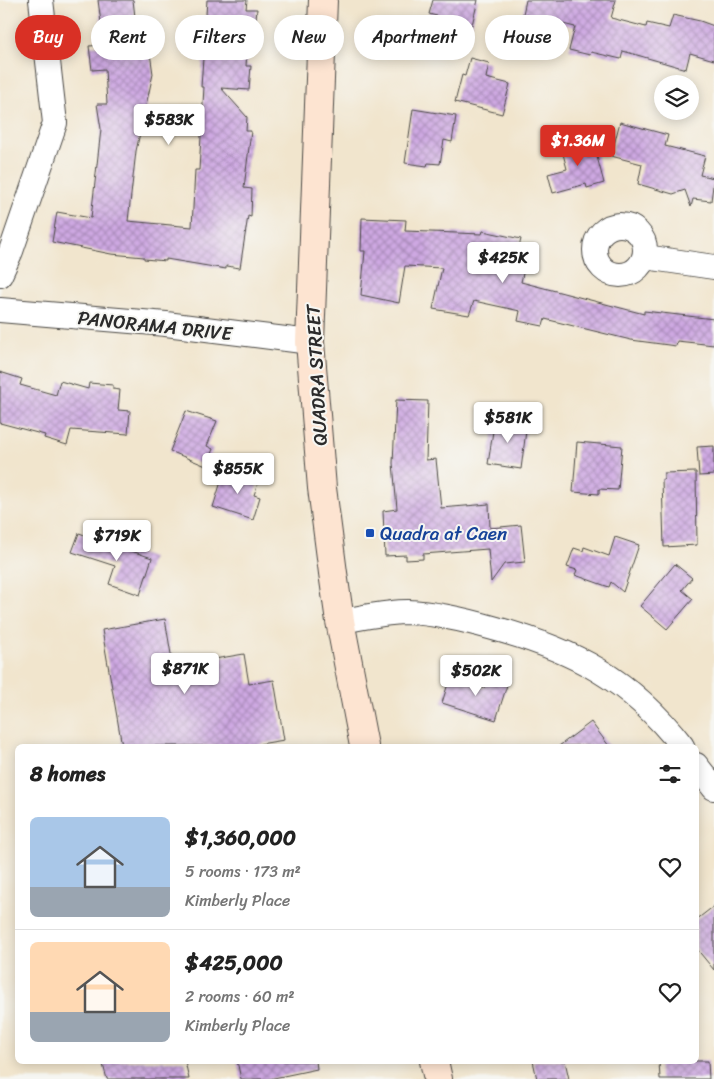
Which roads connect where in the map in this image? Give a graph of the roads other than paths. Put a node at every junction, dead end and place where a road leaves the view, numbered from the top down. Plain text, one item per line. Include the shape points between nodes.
1 (41, 0) edge
2 (323, 0) edge
3 (645, 257) dead end
4 (714, 267) edge
5 (0, 275) edge
6 (0, 310) edge
7 (310, 342) junction
8 (340, 621) junction
9 (364, 744) edge
10 (680, 744) edge
11 (699, 769) edge
12 (714, 788) edge
13 (435, 1064) edge
14 (438, 1079) edge

1 - 5 street via 56,123
2 - 7 main road, QUADRA STREET
3 - 4 street
6 - 7 street, PANORAMA DRIVE via 166,324
7 - 8 main road, QUADRA STREET via 322,488
8 - 9 main road, QUADRA STREET
8 - 10 street via 405,612 430,613 561,649 616,681 644,703
11 - 12 street
13 - 14 main road

